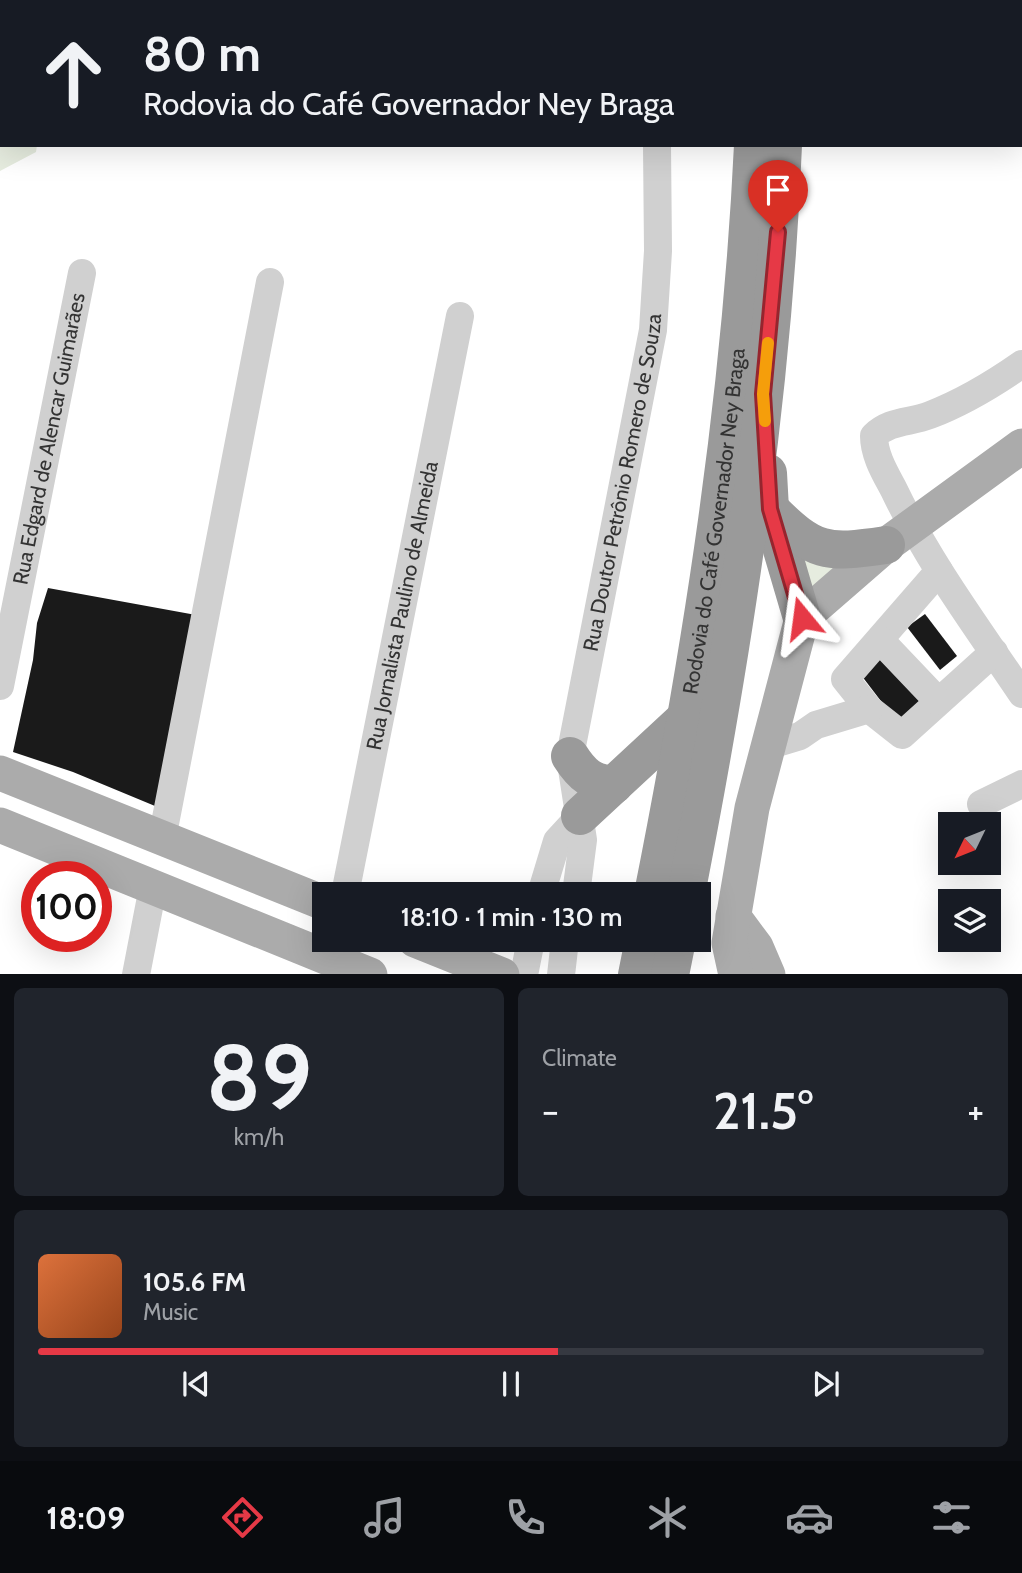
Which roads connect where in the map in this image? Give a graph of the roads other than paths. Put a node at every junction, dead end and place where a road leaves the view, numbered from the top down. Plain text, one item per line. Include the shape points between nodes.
1 (657, 147) edge
2 (753, 147) edge
3 (783, 147) edge
4 (82, 273) dead end
5 (270, 282) dead end
6 (460, 316) dead end
7 (1022, 364) edge
8 (763, 394) junction
9 (1022, 446) edge
10 (770, 509) junction
11 (898, 535) junction
12 (939, 571) junction
13 (802, 618) junction
14 (880, 640) junction
15 (994, 652) junction
16 (0, 686) edge
17 (1022, 694) edge
18 (938, 701) junction
19 (869, 709) junction
20 (688, 716) junction
21 (767, 746) junction
22 (570, 756) junction
23 (0, 774) edge
24 (1022, 783) edge
25 (614, 785) junction
26 (981, 804) dead end
27 (580, 816) junction
28 (0, 825) edge
29 (162, 838) junction
30 (235, 868) junction
31 (347, 882) edge
32 (544, 882) edge
33 (579, 882) edge
34 (655, 882) edge
35 (687, 882) edge
36 (153, 887) junction
37 (310, 898) edge
38 (214, 912) junction
39 (733, 916) junction
40 (285, 940) junction
41 (445, 952) edge
42 (529, 952) edge
43 (564, 952) edge
44 (642, 952) edge
45 (675, 952) edge
46 (331, 967) edge
47 (136, 974) edge
48 (365, 974) edge
49 (500, 974) edge
50 (524, 974) edge
51 (561, 974) edge
52 (638, 974) edge
53 (670, 974) edge
54 (736, 974) edge
55 (753, 974) edge
56 (768, 974) edge

1 - 22 street, Rua Doutor Petrônio Romero de Souza via 653,330
2 - 20 highway, Rodovia do Café Governador Ney Braga via 725,462
3 - 8 highway, Rodovia do Café Governador Ney Braga
4 - 16 street, Rua Edgard de Alencar Guimarães
5 - 29 street
6 - 31 street, Rua Jornalista Paulino de Almeida
7 - 11 street via 976,396 927,416 885,426 874,436
8 - 10 highway
8 - 35 highway, Rodovia do Café Governador Ney Braga via 731,643
9 - 11 main road
10 - 11 highway via 801,540 842,551
10 - 13 highway
11 - 12 street
11 - 13 main road
12 - 14 street
12 - 15 street
13 - 21 main road
14 - 18 street
14 - 19 street via 845,679
15 - 17 street
15 - 18 street
18 - 19 street via 902,735
19 - 21 street
20 - 25 highway
20 - 34 highway, Rodovia do Café Governador Ney Braga
21 - 39 main road
22 - 25 highway via 589,780
22 - 27 street, Rua Doutor Petrônio Romero de Souza
23 - 29 main road
24 - 26 street
25 - 27 highway
27 - 32 street via 557,841
27 - 33 street, Rua Doutor Petrônio Romero de Souza via 583,862
28 - 36 main road
29 - 30 main road
30 - 37 main road
30 - 38 main road via 243,879 244,892 238,904
36 - 38 main road
36 - 47 street
37 - 40 main road via 282,894 270,903 266,918 272,932
38 - 40 main road
39 - 54 main road via 729,943
39 - 55 main road
39 - 56 main road via 756,947
40 - 46 main road
41 - 49 main road
42 - 50 street
43 - 51 street
44 - 52 highway
45 - 53 highway
46 - 48 main road

